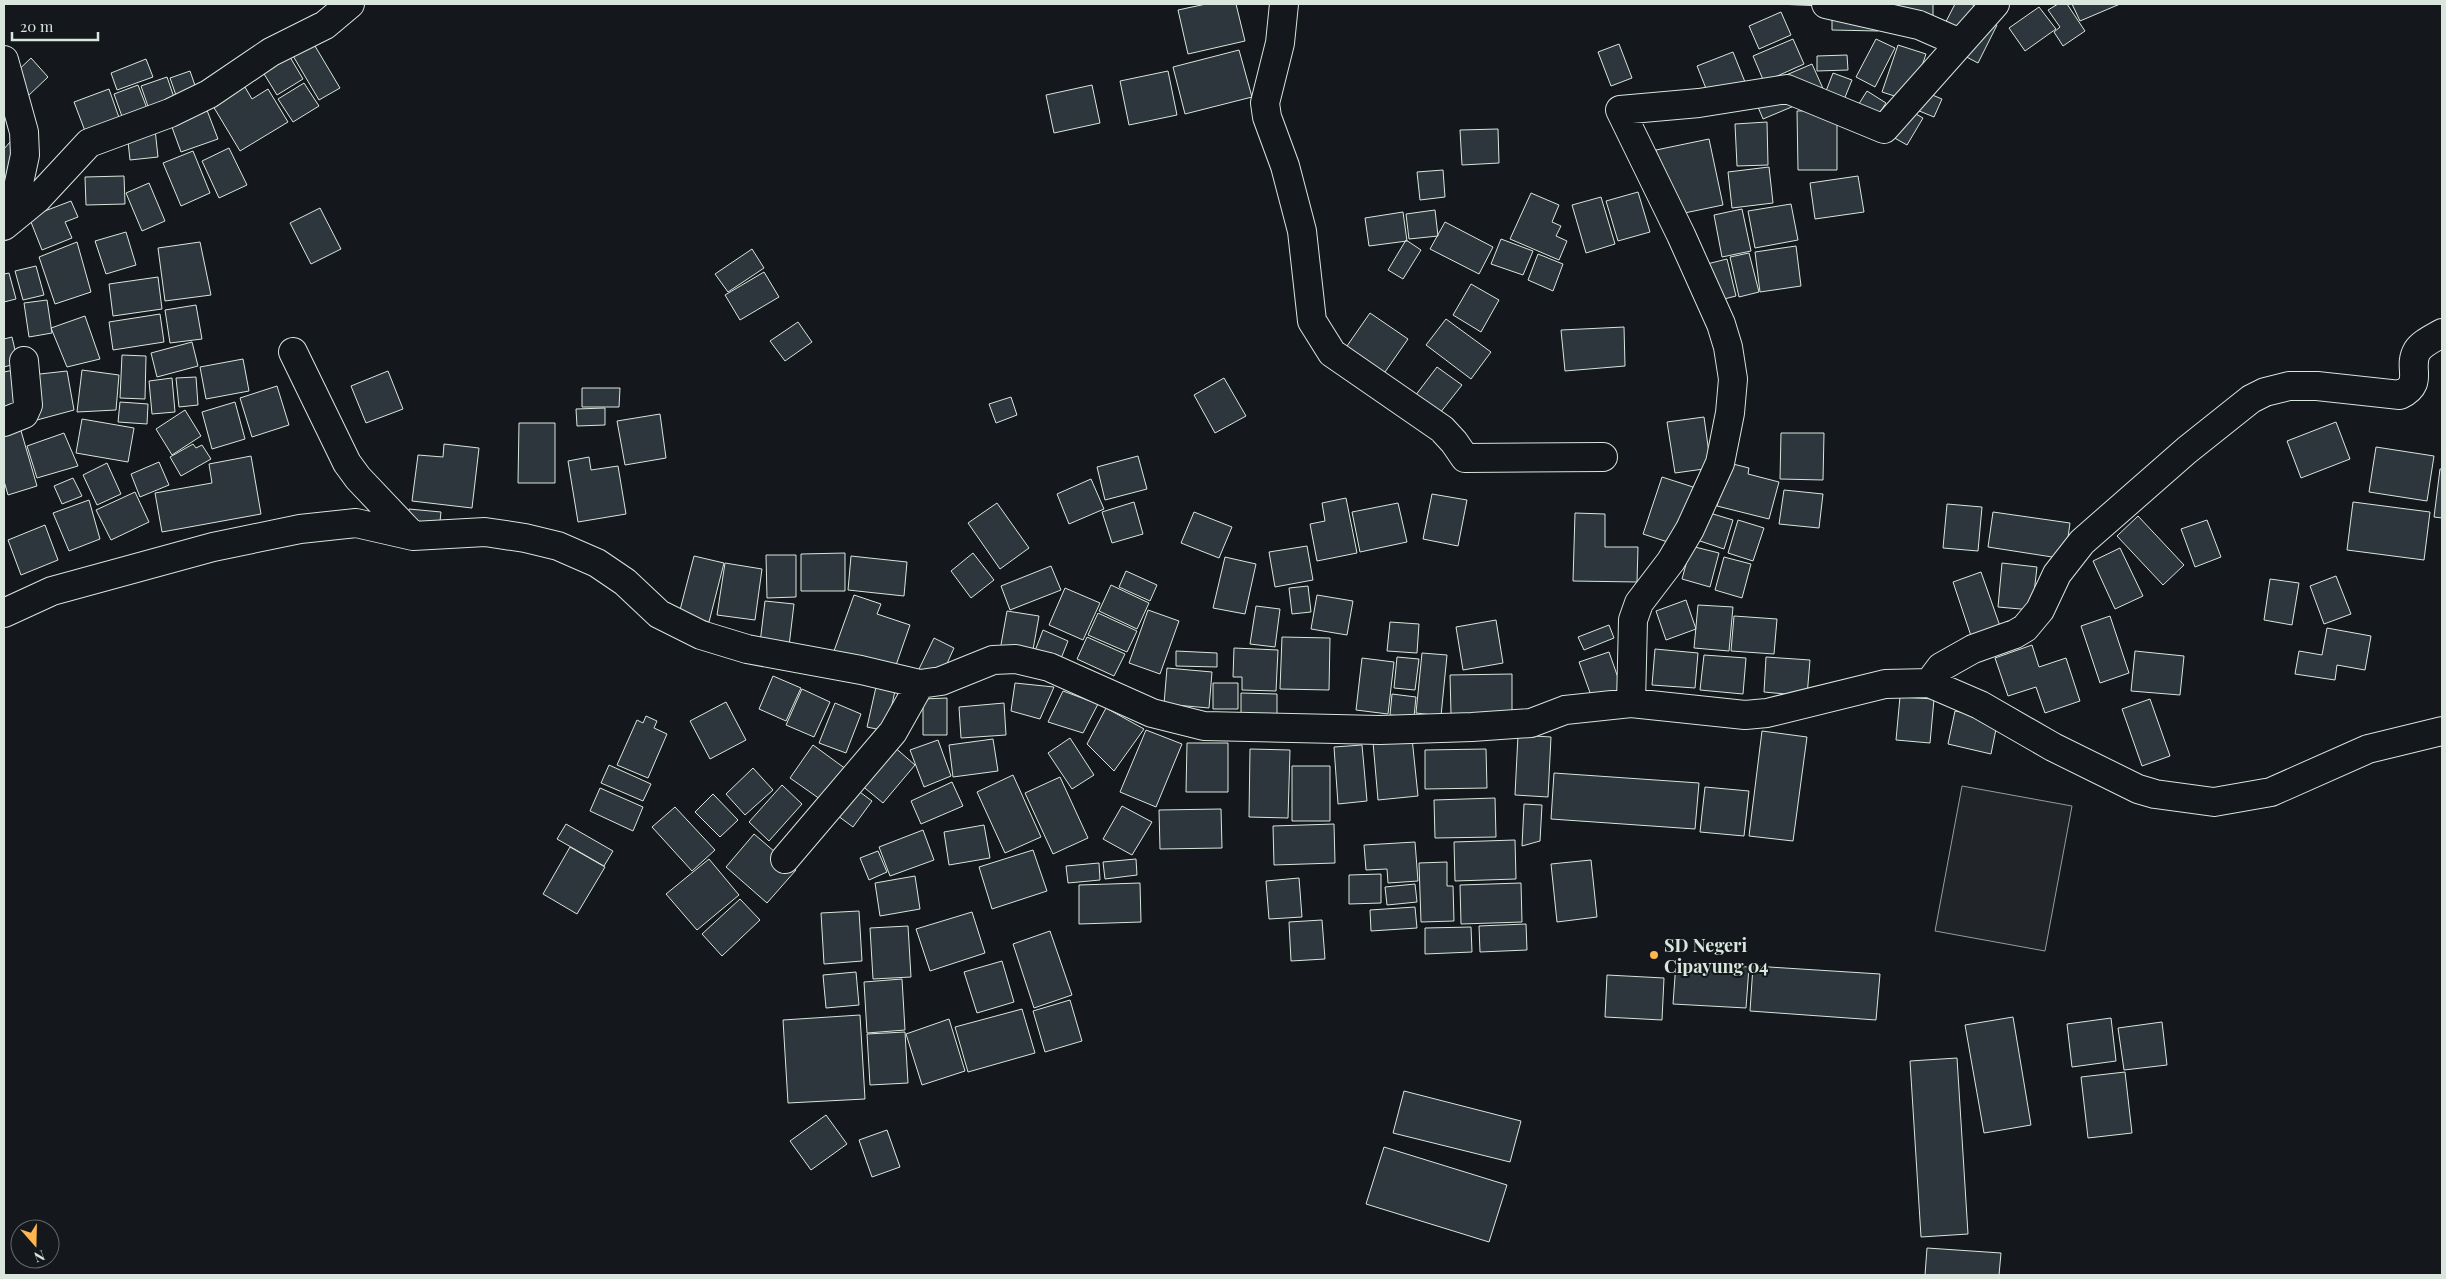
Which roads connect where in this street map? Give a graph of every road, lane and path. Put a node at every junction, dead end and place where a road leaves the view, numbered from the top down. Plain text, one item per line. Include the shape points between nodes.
1 (350, 4) edge
2 (1284, 4) edge
3 (1826, 4) edge
4 (1995, 4) edge
5 (1918, 14) edge
6 (1960, 43) junction
7 (4, 60) edge
8 (7, 223) edge
9 (2442, 333) edge
10 (293, 352) dead end
11 (24, 361) dead end
12 (4, 422) edge
13 (1603, 456) dead end
14 (413, 536) junction
15 (4, 613) edge
16 (1929, 683) junction
17 (920, 684) junction
18 (1631, 704) junction
19 (2442, 731) edge
20 (785, 859) dead end

1 - 8 street via 325,25 271,52 209,94 170,113 89,143 37,199
2 - 13 street via 1280,43 1265,104 1302,231 1312,321 1320,338 1332,353 1442,429 1465,458
3 - 5 street
4 - 6 street
5 - 6 street
6 - 18 street via 1884,129 1787,89 1699,103 1620,110 1721,324 1732,379 1730,413 1720,463 1690,529 1671,561 1639,603 1633,620
7 - 8 street via 24,132 25,155
9 - 16 street via 2417,351 2414,384 2400,395 2289,386 2251,399 2082,542 2057,574 2040,610 2025,628 1972,649 1941,668
10 - 14 street via 347,463
11 - 12 street via 28,405 24,414
14 - 15 street via 356,523 300,528 213,547 52,592
14 - 17 street via 485,532 558,546 597,563 626,582 659,614 701,635 747,649
16 - 18 street via 1885,684 1767,713 1745,715
16 - 19 street via 1980,704 2053,747 2138,789 2194,801 2230,801 2271,792 2368,749
17 - 18 street via 941,681 993,660 1016,659 1049,667 1173,720 1204,726 1380,730 1472,727 1531,723 1565,710
17 - 20 street via 893,732

